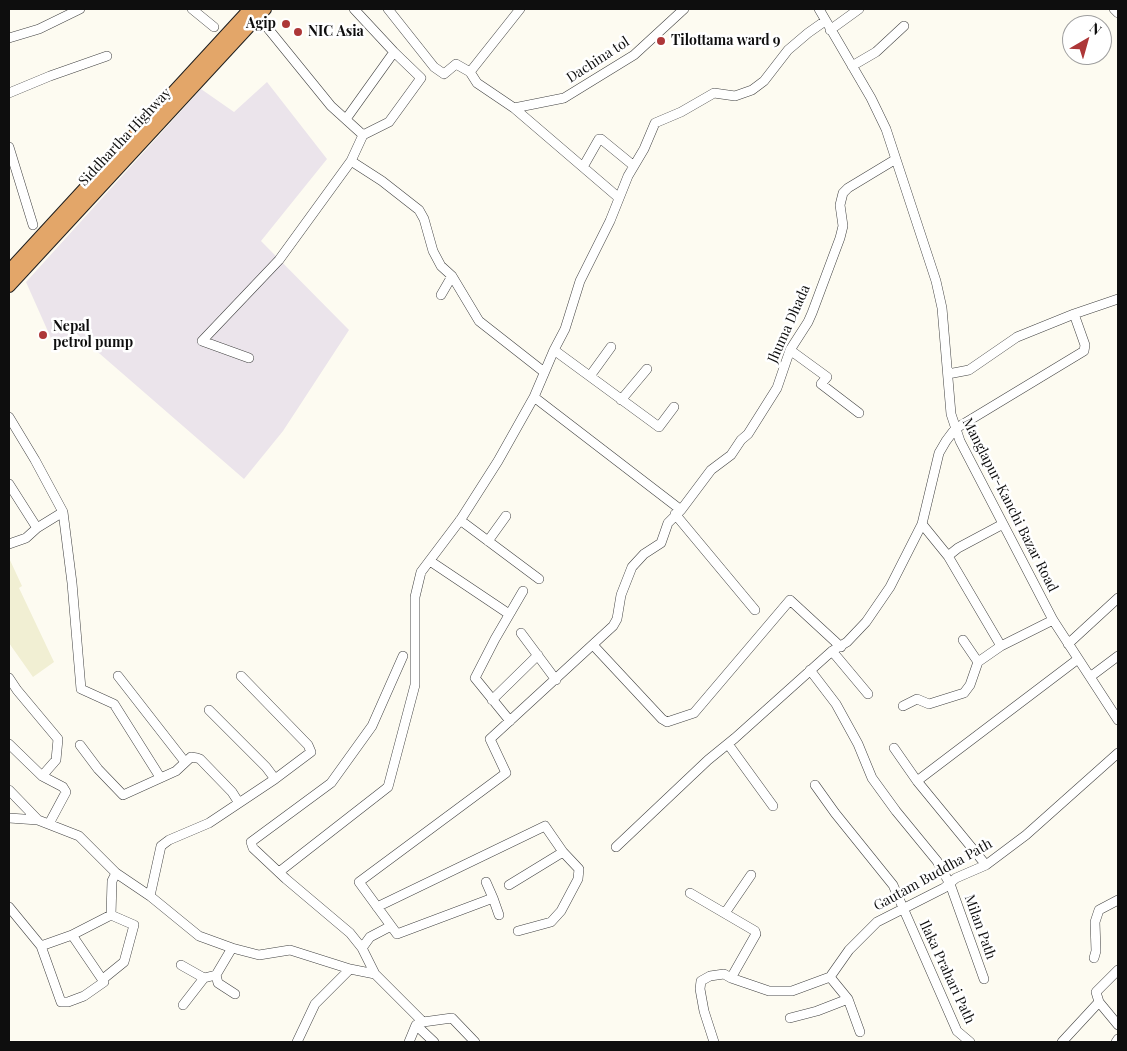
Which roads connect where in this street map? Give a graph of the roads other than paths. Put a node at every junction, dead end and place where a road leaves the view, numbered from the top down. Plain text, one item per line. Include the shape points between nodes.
1 (80, 9) edge
2 (192, 9) edge
3 (250, 9) edge
4 (265, 9) edge
5 (354, 9) edge
6 (388, 9) edge
7 (520, 9) edge
8 (684, 9) edge
9 (819, 9) edge
10 (859, 9) edge
11 (1114, 9) edge
12 (1118, 13) edge
13 (266, 26) dead end
14 (828, 26) junction
15 (904, 26) dead end
16 (214, 27) dead end
17 (9, 38) edge
18 (394, 52) junction
19 (107, 56) dead end
20 (852, 66) junction
21 (470, 72) junction
22 (9, 93) edge
23 (514, 108) junction
24 (346, 119) junction
25 (363, 135) junction
26 (9, 147) edge
27 (896, 159) junction
28 (351, 161) junction
29 (634, 166) junction
30 (584, 167) junction
31 (619, 198) junction
32 (33, 225) dead end
33 (9, 271) edge
34 (452, 276) junction
35 (9, 286) edge
36 (441, 295) dead end
37 (1118, 299) edge
38 (1074, 314) junction
39 (611, 347) dead end
40 (554, 350) junction
41 (790, 350) junction
42 (249, 358) dead end
43 (647, 369) dead end
44 (544, 372) junction
45 (948, 374) junction
46 (590, 376) junction
47 (534, 397) junction
48 (621, 400) junction
49 (674, 407) dead end
50 (860, 413) dead end
51 (9, 417) edge
52 (955, 430) junction
53 (9, 484) edge
54 (63, 512) junction
55 (678, 512) junction
56 (506, 516) dead end
57 (460, 520) junction
58 (922, 524) junction
59 (1003, 524) junction
60 (37, 528) junction
61 (488, 540) junction
62 (9, 544) edge
63 (948, 556) junction
64 (430, 561) junction
65 (539, 579) dead end
66 (523, 591) dead end
67 (1118, 598) edge
68 (755, 610) dead end
69 (510, 614) junction
70 (1053, 620) junction
71 (521, 633) dead end
72 (964, 640) dead end
73 (1068, 644) junction
74 (593, 645) junction
75 (1001, 646) junction
76 (837, 649) junction
77 (538, 655) junction
78 (403, 656) dead end
79 (1118, 656) edge
80 (1078, 659) junction
81 (978, 662) junction
82 (810, 670) junction
83 (118, 676) dead end
84 (241, 676) dead end
85 (1090, 677) junction
86 (9, 678) edge
87 (556, 680) junction
88 (868, 694) dead end
89 (492, 700) junction
90 (903, 706) dead end
91 (209, 710) dead end
92 (1118, 720) edge
93 (510, 721) junction
94 (9, 744) edge
95 (728, 744) junction
96 (80, 745) dead end
97 (894, 748) dead end
98 (1118, 753) edge
99 (185, 762) junction
100 (42, 776) junction
101 (160, 777) junction
102 (275, 779) junction
103 (917, 781) junction
104 (815, 785) dead end
105 (9, 790) edge
106 (239, 803) junction
107 (773, 806) dead end
108 (9, 818) edge
109 (38, 820) junction
110 (51, 825) junction
111 (616, 847) dead end
112 (563, 852) junction
113 (986, 865) junction
114 (279, 872) junction
115 (116, 873) junction
116 (751, 875) dead end
117 (486, 882) dead end
118 (950, 884) junction
119 (509, 885) dead end
120 (690, 893) dead end
121 (150, 896) junction
122 (493, 898) junction
123 (1118, 900) edge
124 (9, 907) edge
125 (377, 907) junction
126 (903, 909) junction
127 (725, 912) junction
128 (111, 915) junction
129 (499, 915) dead end
130 (390, 926) junction
131 (518, 931) dead end
132 (72, 935) junction
133 (41, 946) junction
134 (232, 948) junction
135 (362, 948) junction
136 (1094, 958) dead end
137 (181, 965) dead end
138 (350, 969) junction
139 (1118, 970) edge
140 (374, 974) junction
141 (216, 975) junction
142 (830, 977) junction
143 (204, 978) junction
144 (731, 978) junction
145 (103, 979) junction
146 (984, 979) dead end
147 (235, 994) dead end
148 (848, 999) junction
149 (1099, 1002) junction
150 (183, 1005) dead end
151 (790, 1018) dead end
152 (420, 1024) junction
153 (1118, 1024) edge
154 (860, 1032) dead end
155 (1118, 1039) edge
156 (297, 1042) edge
157 (408, 1042) edge
158 (434, 1042) edge
159 (475, 1042) edge
160 (714, 1042) edge
161 (970, 1042) edge
162 (1062, 1042) edge
163 (1116, 1042) edge

1 - 17 street
2 - 16 street
3 - 33 highway, Siddhartha Highway
4 - 35 highway, Siddhartha Highway
5 - 18 street
6 - 21 street via 434,67 444,74 456,64
7 - 21 street
8 - 23 street, Dachina tol via 634,54 564,98
9 - 14 street, Manglapur-Kanchi Bazar Road
10 - 14 street
11 - 12 street
13 - 24 street via 331,106
14 - 20 street, Manglapur-Kanchi Bazar Road
14 - 29 street via 808,33 752,90 735,96 714,93 655,123
15 - 20 street via 876,52
18 - 24 street
18 - 25 street via 421,78 389,122
19 - 22 street
20 - 27 street, Manglapur-Kanchi Bazar Road via 878,112
21 - 23 street via 477,83
23 - 30 street
24 - 25 street
25 - 28 street
26 - 32 street
27 - 41 street, Jhuma Dhada via 843,194 840,238 808,322
27 - 45 street, Manglapur-Kanchi Bazar Road via 940,293
28 - 34 street via 419,210 433,251 441,266
28 - 42 street via 280,260 202,341
29 - 30 street via 599,139
29 - 31 street
30 - 31 street
31 - 40 street via 580,281 565,329
34 - 36 street
34 - 44 street via 479,321
37 - 38 street
38 - 45 street via 1017,337 969,370
38 - 52 street via 1085,345 1084,351
39 - 46 street
40 - 44 street
40 - 46 street
41 - 50 street via 826,377 821,384
41 - 55 street, Jhuma Dhada via 776,388 748,434 731,455 711,470
43 - 48 street
44 - 47 street
45 - 52 street, Manglapur-Kanchi Bazar Road
46 - 48 street
47 - 55 street
47 - 57 street
48 - 49 street via 659,427
51 - 54 street
52 - 58 street via 939,454
52 - 59 street, Manglapur-Kanchi Bazar Road
53 - 60 street
54 - 60 street
54 - 101 street via 81,689 114,704
55 - 68 street
55 - 74 street, Jhuma Dhada via 668,523 661,543 632,567 621,595 617,619
56 - 61 street
57 - 61 street
57 - 64 street
58 - 63 street
58 - 76 street via 881,601 866,622
59 - 63 street
59 - 70 street, Manglapur-Kanchi Bazar Road
60 - 62 street via 26,538
61 - 65 street
63 - 75 street
64 - 69 street
64 - 114 street via 421,572 415,597 416,685 388,786
66 - 69 street
67 - 73 street
69 - 89 street via 474,678
70 - 73 street, Manglapur-Kanchi Bazar Road
70 - 75 street
71 - 77 street
72 - 81 street
73 - 80 street, Manglapur-Kanchi Bazar Road
74 - 76 street via 667,722 694,712 790,600
74 - 87 street, Jhuma Dhada
75 - 81 street
76 - 82 street
76 - 88 street
77 - 87 street
77 - 89 street
78 - 114 street via 372,726 331,783 251,842 253,848
79 - 85 street
80 - 85 street, Manglapur-Kanchi Bazar Road
80 - 103 street
81 - 90 street via 964,693 929,704 917,699
82 - 95 street
82 - 118 street, Milan Path via 836,704 872,778 937,861
83 - 99 street
84 - 102 street via 308,745 310,752
85 - 92 street, Manglapur-Kanchi Bazar Road
86 - 100 street via 58,739 56,760
87 - 93 street, Jhuma Dhada
89 - 93 street
91 - 102 street
93 - 125 street, Jhuma Dhada via 490,738 506,773 359,882
94 - 100 street
95 - 107 street
95 - 111 street
96 - 101 street via 123,795
97 - 103 street
98 - 113 street, Gautam Buddha Path via 1026,836
99 - 101 street
99 - 106 street via 190,757 200,759
100 - 110 street via 66,792
102 - 106 street
103 - 113 street
104 - 126 street, Ilaka Prahari Path via 893,885
105 - 109 street
106 - 121 street via 209,823 161,846
108 - 109 street
109 - 110 street
110 - 115 street via 79,836
112 - 119 street
112 - 125 street via 544,826
112 - 131 street via 579,870 578,879 561,911 551,922
113 - 118 street, Gautam Buddha Path via 956,878
114 - 135 street via 350,933
115 - 121 street
115 - 128 street via 112,881
116 - 127 street
117 - 122 street
118 - 126 street, Gautam Buddha Path
118 - 146 street, Milan Path
120 - 127 street
121 - 134 street via 199,936
122 - 129 street
122 - 130 street via 397,934
123 - 136 street via 1099,910 1095,922
124 - 133 street
125 - 130 street
126 - 142 street, Gautam Buddha Path via 877,922 849,950
126 - 161 street, Ilaka Prahari Path via 957,1032
127 - 144 street via 754,929 756,934
128 - 132 street
128 - 145 street via 134,925 124,962
130 - 135 street via 370,937
132 - 133 street
132 - 145 street
133 - 145 street via 60,1002 84,996 104,982
134 - 138 street via 259,954 290,950
134 - 141 street
135 - 140 street
137 - 143 street
138 - 140 street
138 - 156 street via 315,1004
139 - 149 street via 1096,992
140 - 152 street
141 - 143 street
141 - 147 street via 218,982
142 - 144 street via 792,991 769,991
142 - 148 street
143 - 150 street
144 - 160 street via 724,974 701,981 704,1011
148 - 151 street
148 - 154 street
149 - 153 street
149 - 162 street
152 - 157 street
152 - 158 street
152 - 159 street via 452,1018
155 - 163 street

